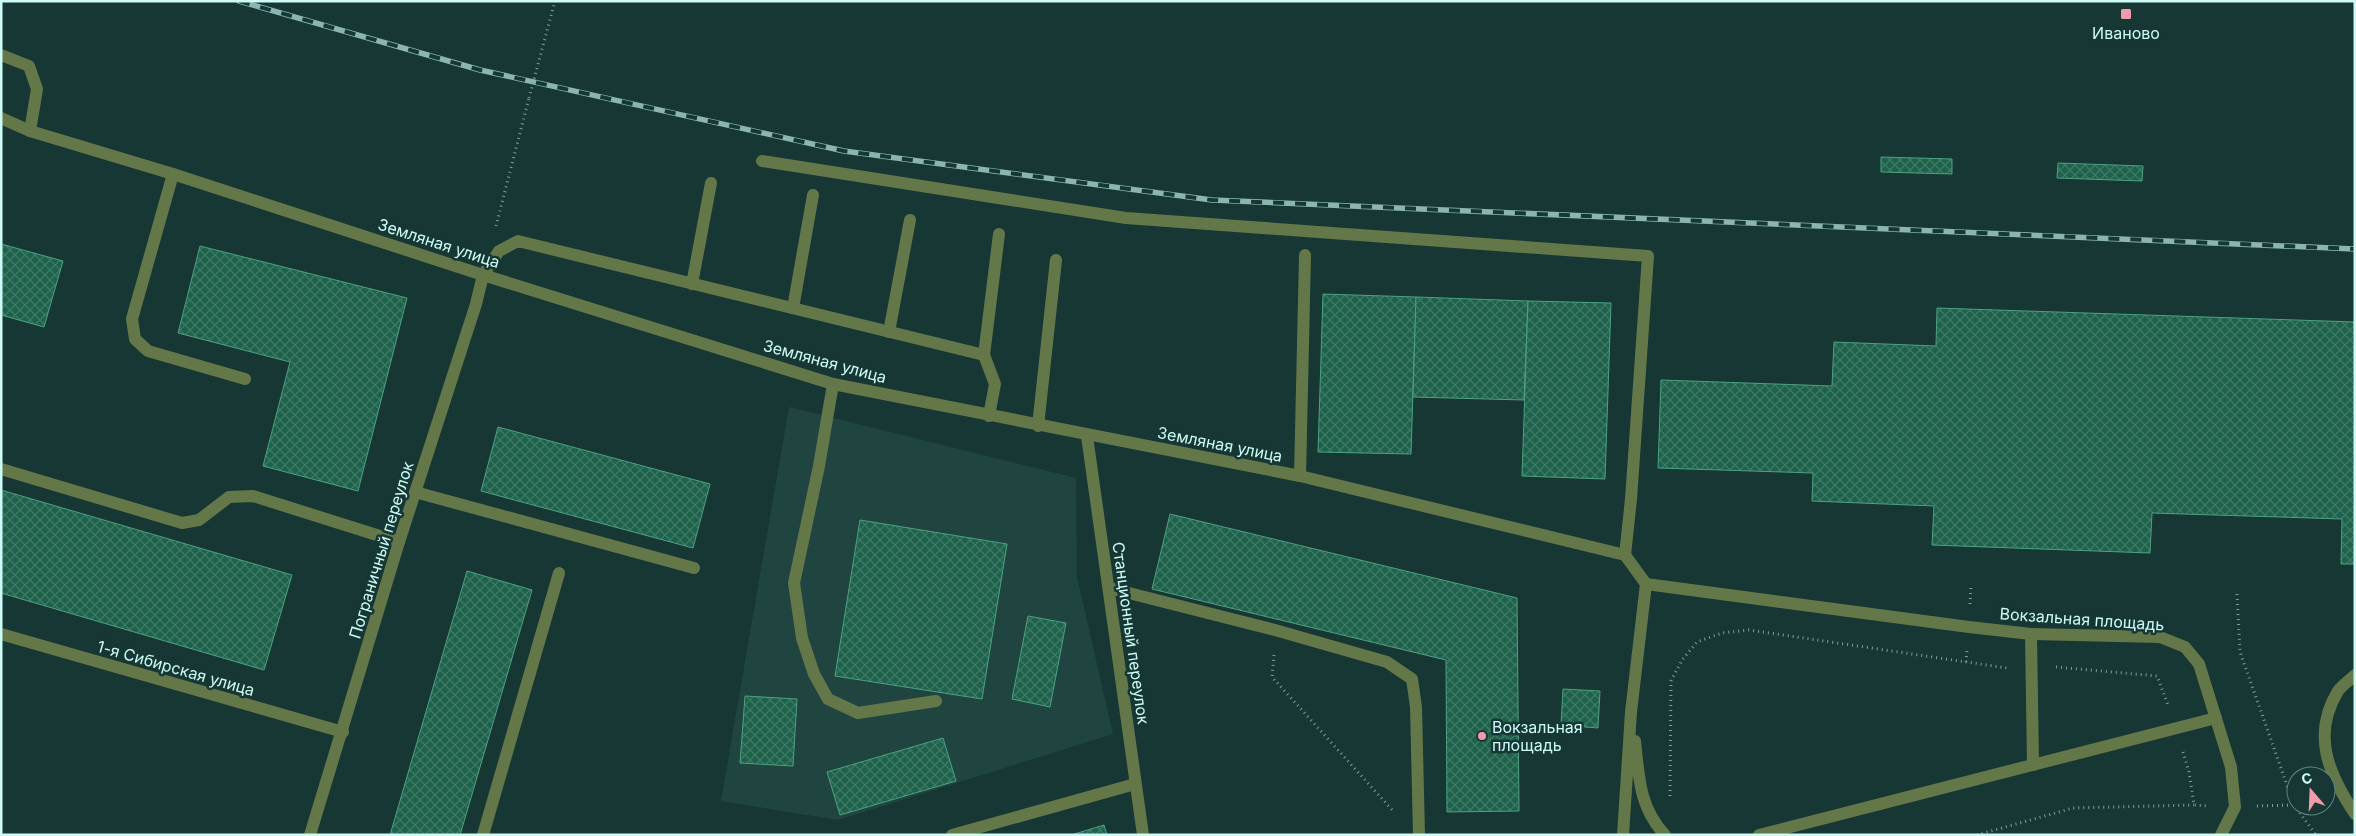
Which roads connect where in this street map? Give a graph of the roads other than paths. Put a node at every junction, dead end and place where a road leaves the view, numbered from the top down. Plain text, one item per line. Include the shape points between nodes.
1 (1, 55) edge
2 (1, 118) edge
3 (30, 131) junction
4 (762, 161) dead end
5 (173, 174) junction
6 (711, 183) dead end
7 (813, 195) dead end
8 (910, 220) dead end
9 (999, 234) dead end
10 (1305, 255) dead end
11 (1056, 260) dead end
12 (483, 275) junction
13 (692, 284) junction
14 (793, 308) junction
15 (889, 332) junction
16 (984, 355) junction
17 (245, 379) dead end
18 (833, 384) junction
19 (989, 416) junction
20 (1038, 426) junction
21 (1087, 436) junction
22 (1, 469) edge
23 (1300, 476) junction
24 (415, 492) junction
25 (399, 542) junction
26 (1624, 554) junction
27 (694, 568) dead end
28 (559, 573) dead end
29 (1646, 584) junction
30 (1109, 588) junction
31 (1, 634) edge
32 (2031, 634) junction
33 (2355, 675) edge
34 (936, 702) dead end
35 (1631, 712) junction
36 (2216, 718) junction
37 (342, 732) junction
38 (2034, 765) junction
39 (1135, 784) junction
40 (2355, 814) edge
41 (310, 835) edge
42 (483, 835) edge
43 (952, 835) edge
44 (1143, 835) edge
45 (1419, 835) edge
46 (1622, 835) edge
47 (1664, 835) edge
48 (1759, 835) edge
49 (2221, 835) edge

1 - 3 street via 29,66 37,89
2 - 3 street, Земляная улица
3 - 5 street, Земляная улица
4 - 26 street via 1126,218 1648,256 1631,499
5 - 12 street, Земляная улица
5 - 17 street via 132,319 135,339 148,351
6 - 13 street
7 - 14 street
8 - 15 street
9 - 16 street
10 - 23 street
11 - 20 street
12 - 13 street, Пограничный переулок via 498,251 518,241
12 - 18 street, Земляная улица
12 - 24 street, Пограничный переулок
13 - 14 street, Пограничный переулок
14 - 15 street, Пограничный переулок
15 - 16 street, Пограничный переулок
16 - 19 street via 995,384
18 - 19 street, Земляная улица
18 - 34 street via 820,466 794,582 802,638 814,674 828,699 858,713
19 - 20 street, Земляная улица
20 - 21 street, Земляная улица
21 - 23 street, Земляная улица
21 - 30 street, Станционный переулок
22 - 25 street via 182,524 199,520 229,497 253,496
23 - 26 street, Земляная улица
24 - 25 street, Пограничный переулок
24 - 27 street
25 - 37 street, Пограничный переулок
26 - 29 street
28 - 42 street
29 - 32 street, Вокзальная площадь
29 - 35 street
30 - 39 street, Станционный переулок
30 - 45 street via 1387,662 1412,679 1416,708
31 - 37 street, 1-я Сибирская улица
32 - 36 street, Вокзальная площадь via 2160,638 2185,647 2199,664
32 - 38 street
33 - 40 street via 2338,690 2327,717 2324,747 2336,786
35 - 46 street
35 - 47 street via 1642,799
36 - 38 street
36 - 49 street, Вокзальная площадь via 2232,767 2235,807
37 - 41 street, Пограничный переулок
38 - 48 street
39 - 43 street
39 - 44 street, Станционный переулок

